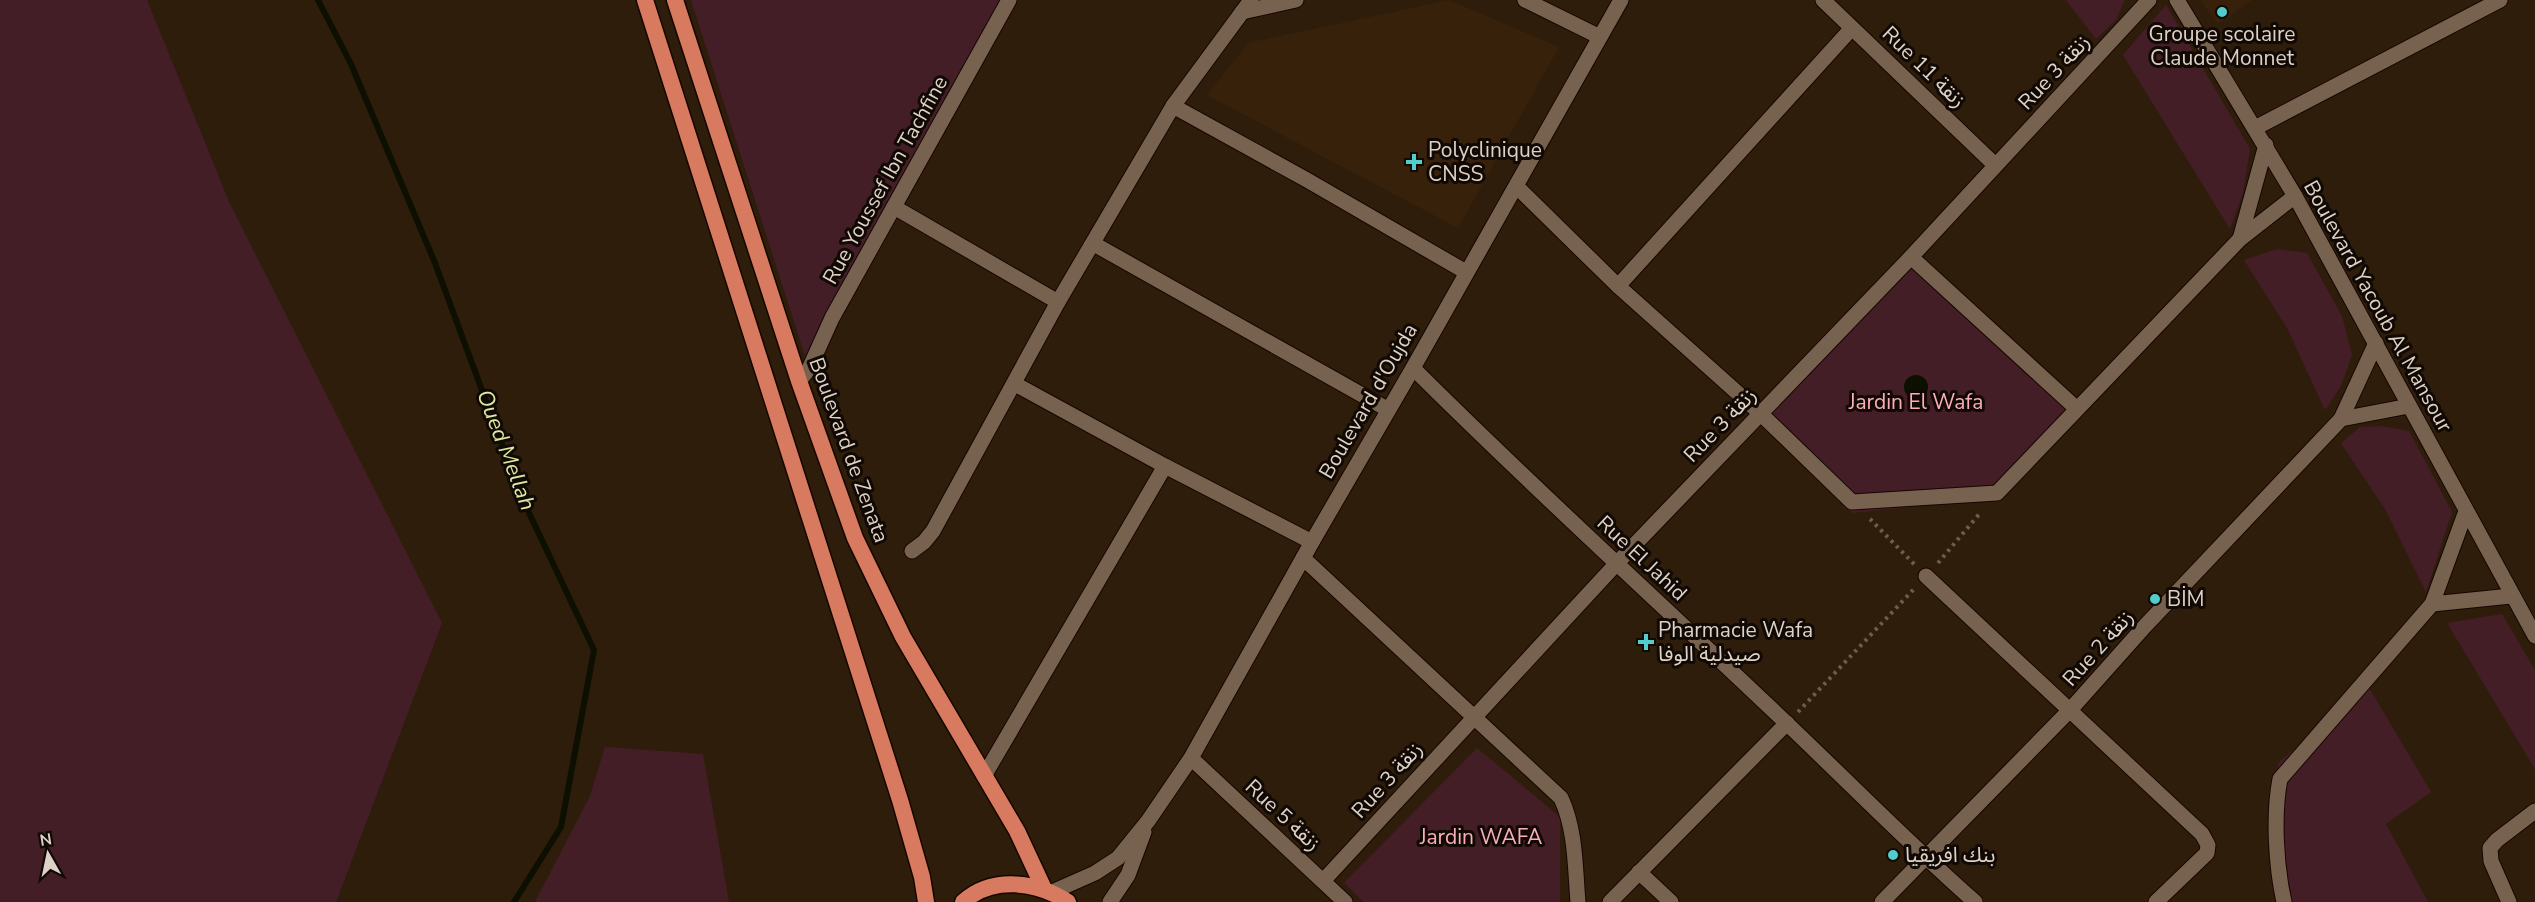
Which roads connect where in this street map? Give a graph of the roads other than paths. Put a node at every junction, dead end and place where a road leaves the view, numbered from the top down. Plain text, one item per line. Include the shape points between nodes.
1 (645, 0) edge
2 (675, 0) edge
3 (1009, 0) edge
4 (1296, 0) edge
5 (1525, 0) edge
6 (1621, 0) edge
7 (1823, 0) edge
8 (2150, 0) edge
9 (2177, 0) edge
10 (2500, 0) edge
11 (1247, 6) edge
12 (1852, 28) junction
13 (1600, 37) junction
14 (1173, 106) junction
15 (2255, 128) junction
16 (2266, 145) junction
17 (1995, 165) junction
18 (1516, 186) junction
19 (2295, 196) junction
20 (894, 207) junction
21 (2240, 239) junction
22 (1094, 244) junction
23 (1911, 257) junction
24 (1466, 272) junction
25 (1618, 286) junction
26 (1058, 302) junction
27 (2376, 343) junction
28 (1413, 368) junction
29 (798, 381) junction
30 (1015, 384) junction
31 (2409, 406) junction
32 (1387, 409) junction
33 (2077, 409) junction
34 (1760, 413) junction
35 (2341, 419) junction
36 (1165, 466) junction
37 (2466, 511) junction
38 (1312, 542) junction
39 (912, 551) dead end
40 (1303, 558) junction
41 (1617, 563) junction
42 (1926, 576) road end
43 (2511, 596) junction
44 (2432, 604) junction
45 (2535, 636) edge
46 (2071, 709) junction
47 (1474, 716) junction
48 (1787, 723) junction
49 (1191, 758) junction
50 (984, 776) junction
51 (2535, 811) edge
52 (1148, 821) junction
53 (1925, 858) junction
54 (1639, 872) junction
55 (1323, 881) junction
56 (1048, 890) junction
57 (926, 902) edge
58 (963, 902) edge
59 (1068, 902) edge
60 (1110, 902) edge
61 (1345, 902) edge
62 (1578, 902) edge
63 (1610, 902) edge
64 (1671, 902) edge
65 (1882, 902) edge
66 (1975, 902) edge
67 (2156, 902) edge
68 (2284, 902) edge
69 (2510, 902) edge

1 - 57 highway via 883,744
2 - 29 highway, Boulevard de Zenata
3 - 20 street, Rue Youssef Ibn Tachfine
4 - 11 street
5 - 13 street
6 - 13 street, Boulevard d'Oujda
7 - 12 street, Rue 11 زنقة
8 - 17 street, Rue 3 زنقة
9 - 15 street, Boulevard Yacoub Al Mansour
10 - 15 street
11 - 14 street
12 - 17 street, Rue 11 زنقة
12 - 25 street
13 - 18 street, Boulevard d'Oujda
14 - 22 street
14 - 24 street
15 - 16 street, Boulevard Yacoub Al Mansour
16 - 19 street, Boulevard Yacoub Al Mansour
16 - 21 street
17 - 23 street, Rue 3 زنقة
18 - 24 street, Boulevard d'Oujda
18 - 25 street
19 - 21 street
19 - 27 street, Boulevard Yacoub Al Mansour
20 - 26 street
20 - 29 street, Rue Youssef Ibn Tachfine via 832,318 809,369
21 - 33 street
22 - 26 street
22 - 32 street
23 - 33 street
23 - 34 street, Rue 3 زنقة
24 - 28 street, Boulevard d'Oujda
25 - 34 street
26 - 30 street
27 - 31 street, Boulevard Yacoub Al Mansour
27 - 35 street, Rue 2 زنقة
28 - 32 street, Boulevard d'Oujda
28 - 41 street, Rue El Jahid
29 - 50 highway, Boulevard de Zenata via 837,495 878,589
30 - 36 street
30 - 39 street via 933,531
31 - 35 street
31 - 37 street, Boulevard Yacoub Al Mansour
32 - 38 street, Boulevard d'Oujda
33 - 34 street via 1997,493 1852,502
34 - 41 street, Rue 3 زنقة
35 - 46 street, Rue 2 زنقة
36 - 38 street
36 - 50 street
37 - 43 street, Boulevard Yacoub Al Mansour
37 - 44 street
38 - 40 street, Boulevard d'Oujda
40 - 47 street
40 - 49 street, Boulevard d'Oujda
41 - 47 street, Rue 3 زنقة
41 - 48 street, Rue El Jahid
42 - 46 street
43 - 44 street
43 - 45 street, Boulevard Yacoub Al Mansour
44 - 68 street via 2280,779 2276,800
46 - 53 street, Rue 2 زنقة
46 - 67 street via 2202,834 2208,845 2207,853
47 - 55 street, Rue 3 زنقة
47 - 62 street via 1560,798 1571,833
48 - 53 street, Rue El Jahid
48 - 54 street
49 - 52 street, Boulevard d'Oujda
49 - 55 street, Rue 5 زنقة
50 - 56 highway, Boulevard de Zenata
51 - 69 street via 2490,848 2491,861
52 - 56 street, Boulevard d'Oujda via 1107,867
52 - 60 street, Boulevard d'Oujda via 1128,874
53 - 65 street, Rue 2 زنقة
53 - 66 street, Rue El Jahid
54 - 63 street
54 - 64 street
55 - 61 street, Rue 5 زنقة
56 - 58 highway via 1018,884 992,887
56 - 59 highway

